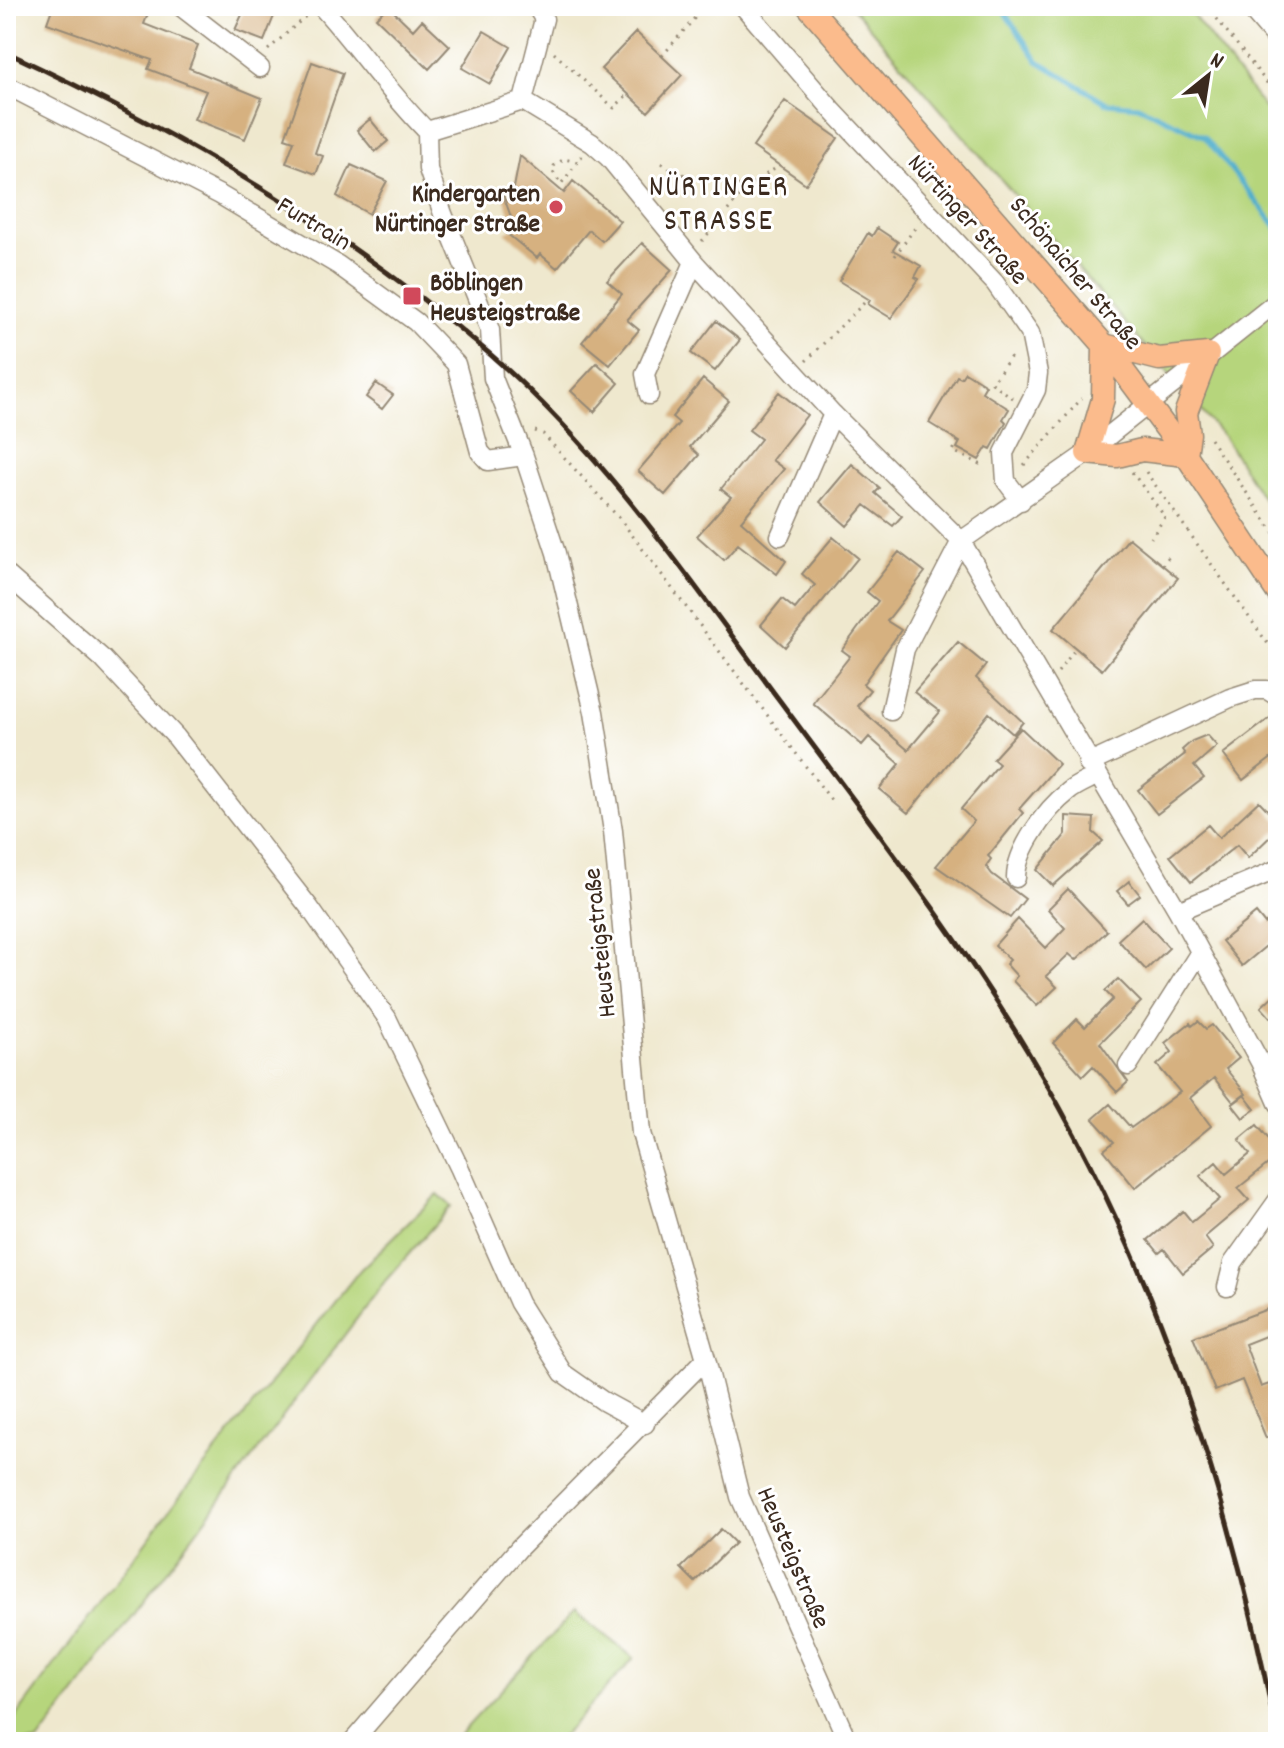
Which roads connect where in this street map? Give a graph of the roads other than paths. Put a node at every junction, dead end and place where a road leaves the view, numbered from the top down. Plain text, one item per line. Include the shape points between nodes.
1 (180, 6) edge
2 (319, 6) edge
3 (536, 6) edge
4 (743, 6) edge
5 (808, 6) edge
6 (1248, 6) edge
7 (1278, 41) edge
8 (260, 68) road end
9 (6, 85) edge
10 (523, 101) junction
11 (427, 131) junction
12 (691, 259) junction
13 (1278, 301) edge
14 (1104, 345) junction
15 (1208, 354) junction
16 (649, 395) dead end
17 (1147, 402) junction
18 (833, 414) junction
19 (1087, 453) junction
20 (1186, 455) junction
21 (524, 456) junction
22 (1021, 501) junction
23 (780, 536) dead end
24 (961, 541) junction
25 (6, 574) edge
26 (1278, 593) edge
27 (1278, 697) edge
28 (891, 711) dead end
29 (1092, 770) junction
30 (1278, 869) edge
31 (1016, 878) dead end
32 (1178, 911) junction
33 (1200, 952) junction
34 (1278, 1054) edge
35 (1260, 1062) junction
36 (1128, 1066) dead end
37 (1278, 1103) edge
38 (1278, 1200) edge
39 (1227, 1287) dead end
40 (706, 1359) junction
41 (645, 1424) junction
42 (352, 1742) edge
43 (848, 1742) edge

1 - 8 street
2 - 11 street
3 - 10 street via 544,19
4 - 22 street, Nürtinger Straße via 1016,308 1030,333 1038,373 1028,409 1004,453 1006,474
5 - 14 main road, Schönaicher Straße
6 - 7 street
9 - 21 street, Furtrain via 220,195 338,265 416,322 456,364 480,452 488,461
10 - 11 street
10 - 12 street via 609,158
11 - 21 street, Heusteigstraße via 428,169 484,313 493,378
12 - 16 street via 645,374
12 - 18 street
13 - 15 street
14 - 15 main road via 1159,359
14 - 17 main road, Schönaicher Straße
14 - 19 main road via 1103,399
15 - 17 street
15 - 20 main road via 1186,412
17 - 19 street
17 - 20 main road, Schönaicher Straße
18 - 23 street
18 - 24 street
19 - 20 main road
19 - 22 street
20 - 26 main road, Schönaicher Straße
21 - 40 street, Heusteigstraße via 556,553 594,712 613,831 641,1133
22 - 24 street
24 - 28 street via 905,649
24 - 29 street
25 - 41 street via 103,659 176,737 309,907 387,1018 519,1303 563,1373
27 - 29 street via 1255,690 1230,698
29 - 31 street via 1048,814 1024,850
29 - 32 street
30 - 32 street
32 - 33 street
33 - 35 street
33 - 36 street
34 - 35 street
35 - 37 street
38 - 39 street via 1233,1263
40 - 41 street
40 - 43 street, Heusteigstraße via 740,1497
41 - 42 street via 519,1548

